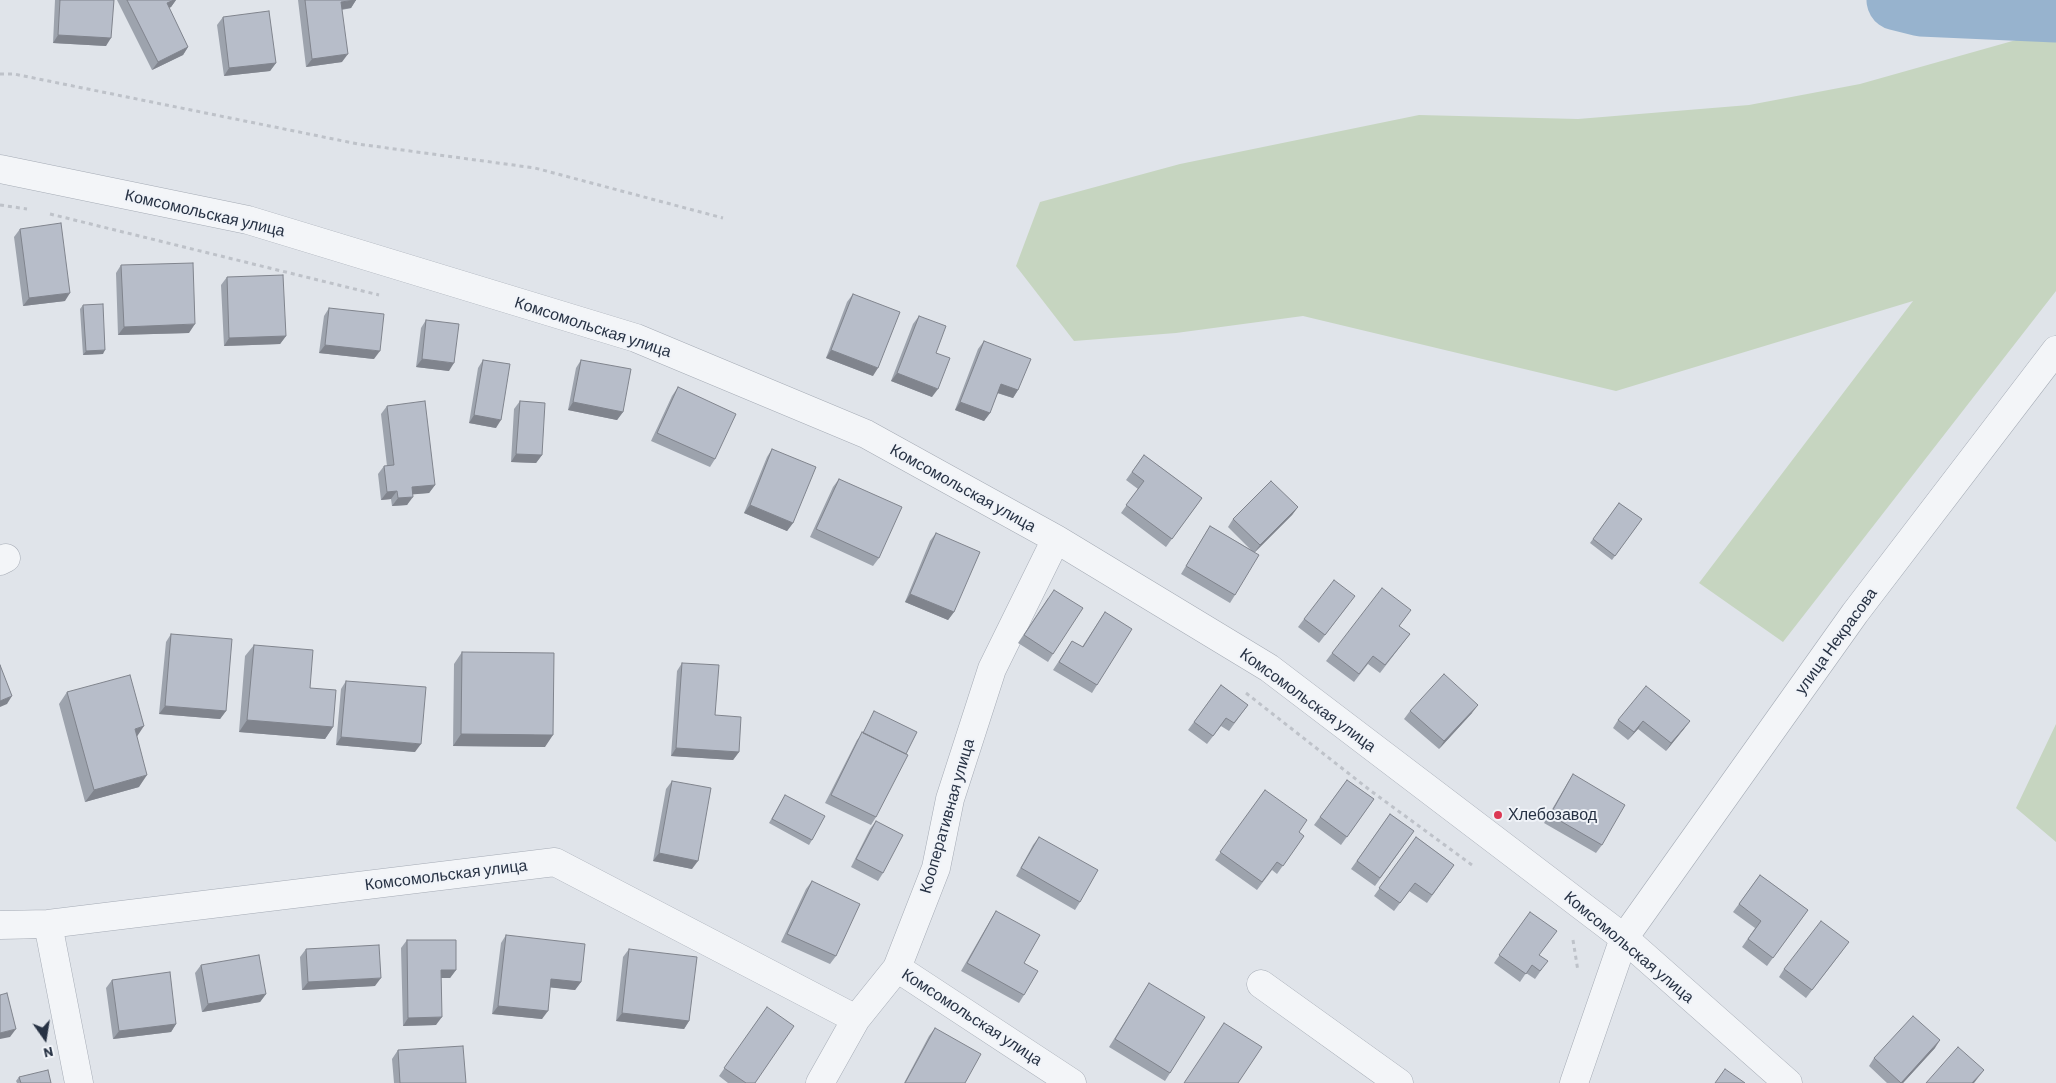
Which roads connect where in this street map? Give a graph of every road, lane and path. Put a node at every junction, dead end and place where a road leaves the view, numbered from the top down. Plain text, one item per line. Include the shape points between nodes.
1 (0, 74) edge
2 (0, 169) edge
3 (0, 205) edge
4 (28, 209) dead end
5 (47, 213) dead end
6 (723, 218) dead end
7 (386, 297) dead end
8 (2056, 350) edge
9 (1056, 539) junction
10 (1239, 688) dead end
11 (1476, 868) dead end
12 (48, 924) junction
13 (0, 925) edge
14 (1572, 938) dead end
15 (1624, 938) junction
16 (897, 968) junction
17 (1579, 974) dead end
18 (1262, 984) dead end
19 (856, 1019) junction
20 (79, 1083) edge
21 (820, 1083) edge
22 (1072, 1083) edge
23 (1399, 1083) edge
24 (1574, 1083) edge
25 (1788, 1083) edge

1 - 6 path via 14,74 358,144 535,168
2 - 9 street, Комсомольская улица via 248,220 636,338 866,434
3 - 4 path
5 - 7 path
8 - 15 street, улица Некрасова via 1855,613
9 - 15 street, Комсомольская улица via 1269,668
9 - 16 street, Кооперативная улица via 992,669 950,799 936,868
10 - 11 path via 1370,791
12 - 13 street, Комсомольская улица
12 - 19 street, Комсомольская улица via 555,862
12 - 20 street
14 - 17 path
15 - 24 street, улица Некрасова
15 - 25 street, Комсомольская улица
16 - 19 street, Кооперативная улица
16 - 22 street, Комсомольская улица
18 - 23 street
19 - 21 street, Кооперативная улица

